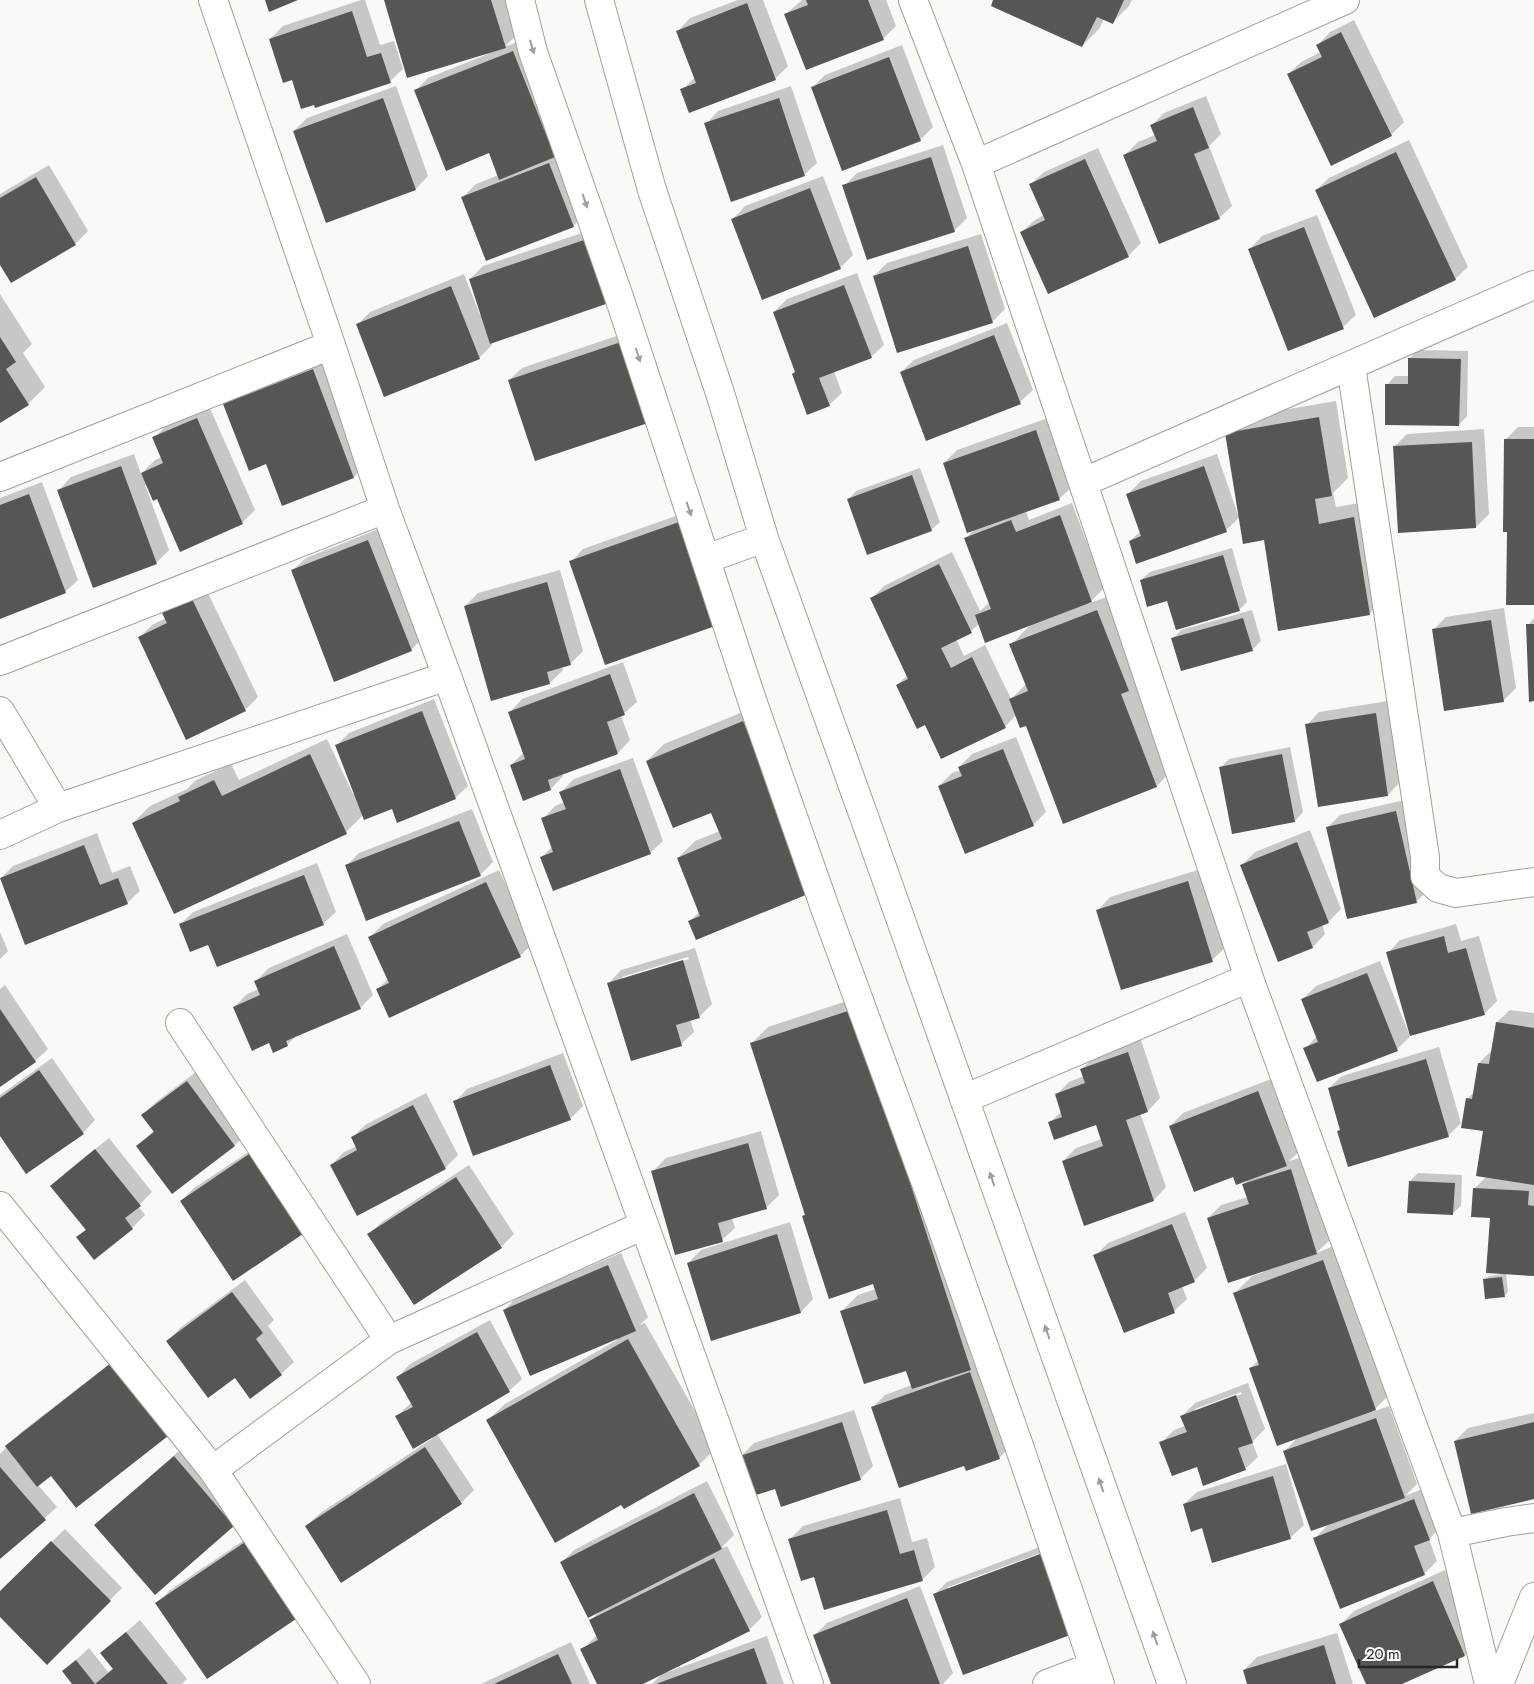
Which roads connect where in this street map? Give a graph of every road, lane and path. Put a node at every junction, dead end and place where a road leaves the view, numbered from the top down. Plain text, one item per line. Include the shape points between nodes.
1 (213, 0) edge
2 (520, 0) edge
3 (599, 0) edge
4 (913, 0) edge
5 (1345, 0) edge
6 (1308, 7) edge
7 (976, 164) junction
8 (1534, 285) edge
9 (332, 345) junction
10 (1351, 366) junction
11 (0, 477) edge
12 (1084, 482) junction
13 (385, 509) junction
14 (764, 538) junction
15 (706, 559) junction
16 (0, 661) edge
17 (447, 676) junction
18 (0, 711) edge
19 (58, 808) junction
20 (0, 835) edge
21 (1534, 882) edge
22 (1249, 978) junction
23 (180, 1023) dead end
24 (964, 1099) junction
25 (0, 1206) edge
26 (644, 1225) junction
27 (389, 1340) junction
28 (213, 1470) junction
29 (1534, 1518) edge
30 (1452, 1533) junction
31 (1534, 1596) edge
32 (1097, 1675) edge
33 (356, 1684) edge
34 (810, 1684) edge
35 (1047, 1684) edge
36 (1172, 1684) edge
37 (1489, 1684) edge
38 (1498, 1684) edge

1 - 9 street
2 -> 15 street via 534,52
3 - 14 street via 652,190 720,393
4 - 7 street
5 - 6 street
6 - 7 street
7 - 12 street
8 - 10 street
9 - 11 street
9 - 13 street
10 - 12 street
10 - 21 street via 1425,857 1425,876 1438,888 1456,893
12 - 22 street
13 - 16 street
13 - 17 street
14 - 15 street
14 - 24 street
15 - 32 street via 756,712 947,1241
17 - 19 street
17 - 26 street
18 - 19 street
19 - 20 street
22 - 24 street
22 - 30 street
23 - 27 street
36 -> 24 street
25 - 28 street
26 - 27 street
26 - 34 street
27 - 28 street
28 - 33 street
29 - 30 street
30 - 37 street
31 - 38 street
32 - 35 street

